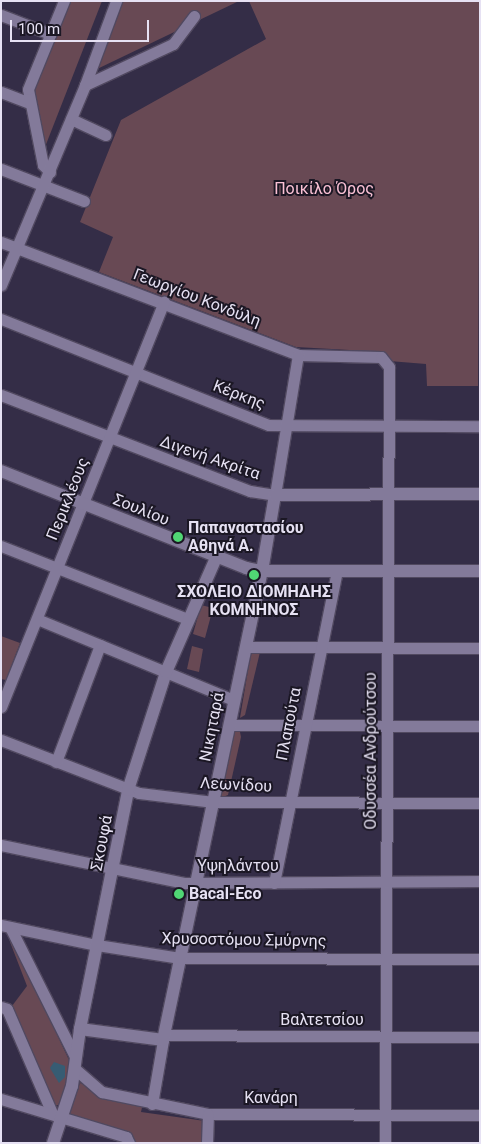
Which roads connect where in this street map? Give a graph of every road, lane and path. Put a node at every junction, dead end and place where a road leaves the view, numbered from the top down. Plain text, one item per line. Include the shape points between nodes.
1 (64, 1) edge
2 (116, 1) edge
3 (1, 15) edge
4 (194, 16) dead end
5 (50, 34) junction
6 (85, 85) junction
7 (1, 92) edge
8 (29, 103) junction
9 (71, 119) junction
10 (105, 135) dead end
11 (1, 169) edge
12 (50, 172) junction
13 (44, 186) junction
14 (84, 202) dead end
15 (1, 242) edge
16 (17, 248) junction
17 (1, 285) edge
18 (164, 302) junction
19 (1, 319) edge
20 (298, 355) junction
21 (386, 361) joint
22 (136, 372) junction
23 (1, 395) edge
24 (387, 425) junction
25 (284, 426) junction
26 (480, 426) edge
27 (110, 439) junction
28 (1, 471) edge
29 (388, 493) junction
30 (480, 494) edge
31 (275, 495) junction
32 (83, 504) junction
33 (1, 546) edge
34 (216, 558) junction
35 (58, 568) junction
36 (262, 571) junction
37 (337, 571) junction
38 (480, 571) edge
39 (387, 572) junction
40 (37, 619) junction
41 (187, 619) junction
42 (100, 645) junction
43 (322, 646) junction
44 (246, 647) junction
45 (387, 648) junction
46 (480, 648) edge
47 (166, 672) junction
48 (234, 700) junction
49 (1, 707) edge
50 (229, 725) junction
51 (306, 725) junction
52 (387, 725) junction
53 (480, 726) edge
54 (1, 740) edge
55 (56, 762) junction
56 (128, 790) junction
57 (213, 802) junction
58 (387, 803) junction
59 (480, 803) edge
60 (290, 804) junction
61 (1, 845) edge
62 (114, 869) junction
63 (387, 881) junction
64 (480, 881) edge
65 (274, 882) junction
66 (196, 883) junction
67 (6, 926) edge
68 (97, 945) junction
69 (180, 958) junction
70 (387, 958) junction
71 (480, 959) edge
72 (4, 1008) edge
73 (80, 1029) junction
74 (386, 1036) junction
75 (164, 1037) junction
76 (480, 1037) edge
77 (74, 1063) junction
78 (1, 1099) edge
79 (152, 1104) junction
80 (208, 1114) junction
81 (57, 1115) junction
82 (385, 1115) junction
83 (480, 1115) edge
84 (53, 1143) edge
85 (129, 1143) edge
86 (208, 1143) edge
87 (385, 1143) edge

1 - 5 street
2 - 6 street
3 - 5 street
4 - 6 street via 173,44
5 - 8 street via 28,88
6 - 9 street
7 - 8 street
8 - 12 street via 43,166
9 - 10 street
9 - 12 street
11 - 13 street
12 - 13 street
13 - 14 street
13 - 16 street
15 - 16 street, Γεωργίου Κονδύλη
16 - 17 street
16 - 18 street, Γεωργίου Κονδύλη
18 - 20 street, Γεωργίου Κονδύλη
18 - 22 street, Περικλέους
19 - 22 street, Κέρκης
20 - 21 street, Γεωργίου Κονδύλη via 381,358
20 - 25 street, Νικηταρά
21 - 24 street, Οδυσσέα Ανδρούτσου via 389,367
22 - 25 street, Κέρκης via 269,424
22 - 27 street, Περικλέους
23 - 27 street, Διγενή Ακρίτα
24 - 25 street, Κέρκης
24 - 26 street, Κέρκης
24 - 29 street, Οδυσσέα Ανδρούτσου
25 - 31 street, Νικηταρά
27 - 31 street, Διγενή Ακρίτα via 250,491
27 - 32 street, Περικλέους
28 - 32 street, Σουλίου
29 - 30 street, Διγενή Ακρίτα
29 - 31 street, Διγενή Ακρίτα
29 - 39 street, Οδυσσέα Ανδρούτσου
31 - 36 street, Νικηταρά
32 - 34 street, Σουλίου
32 - 35 street, Περικλέους
33 - 35 street
34 - 36 street, Σουλίου
34 - 41 street, Σκουφά
35 - 40 street, Περικλέους
35 - 41 street
36 - 37 street, Σουλίου
36 - 44 street, Νικηταρά
37 - 39 street, Σουλίου
37 - 43 street, Πλαπούτα
38 - 39 street, Σουλίου
39 - 45 street, Οδυσσέα Ανδρούτσου
40 - 42 street
40 - 49 street, Περικλέους
41 - 47 street, Σκουφά
42 - 47 street
42 - 55 street
43 - 44 street
43 - 45 street
43 - 51 street, Πλαπούτα
44 - 48 street, Νικηταρά
45 - 46 street
45 - 52 street, Οδυσσέα Ανδρούτσου
47 - 48 street
47 - 56 street, Σκουφά
48 - 50 street, Νικηταρά
50 - 51 street
50 - 57 street, Νικηταρά
51 - 52 street
51 - 60 street, Πλαπούτα
52 - 53 street
52 - 58 street, Οδυσσέα Ανδρούτσου
54 - 55 street, Λεωνίδου
55 - 56 street, Λεωνίδου
56 - 57 street, Λεωνίδου
56 - 62 street, Σκουφά
57 - 60 street, Λεωνίδου
57 - 66 street, Νικηταρά
58 - 59 street, Λεωνίδου
58 - 60 street, Λεωνίδου
58 - 63 street, Οδυσσέα Ανδρούτσου
60 - 65 street, Πλαπούτα
61 - 62 street, Υψηλάντου
62 - 66 street, Υψηλάντου
62 - 68 street, Σκουφά
63 - 64 street, Υψηλάντου
63 - 65 street, Υψηλάντου
63 - 70 street, Οδυσσέα Ανδρούτσου
65 - 66 street, Υψηλάντου
66 - 69 street, Νικηταρά
67 - 68 street, Χρυσοστόμου Σμύρνης
67 - 77 street
68 - 69 street, Χρυσοστόμου Σμύρνης
68 - 73 street, Σκουφά
69 - 70 street, Χρυσοστόμου Σμύρνης
69 - 75 street, Νικηταρά
70 - 71 street, Χρυσοστόμου Σμύρνης
70 - 74 street, Οδυσσέα Ανδρούτσου
72 - 81 street
73 - 75 street
73 - 77 street, Σκουφά
74 - 75 street, Βαλτετσίου
74 - 76 street, Βαλτετσίου
74 - 82 street, Οδυσσέα Ανδρούτσου
75 - 79 street, Νικηταρά
77 - 79 street, Κανάρη via 102,1092
77 - 81 street, Σκουφά via 72,1086
78 - 81 street
79 - 80 street, Κανάρη
80 - 82 street, Κανάρη
80 - 86 street
81 - 84 street, Σκουφά
81 - 85 street via 126,1137
82 - 83 street, Κανάρη
82 - 87 street, Οδυσσέα Ανδρούτσου

